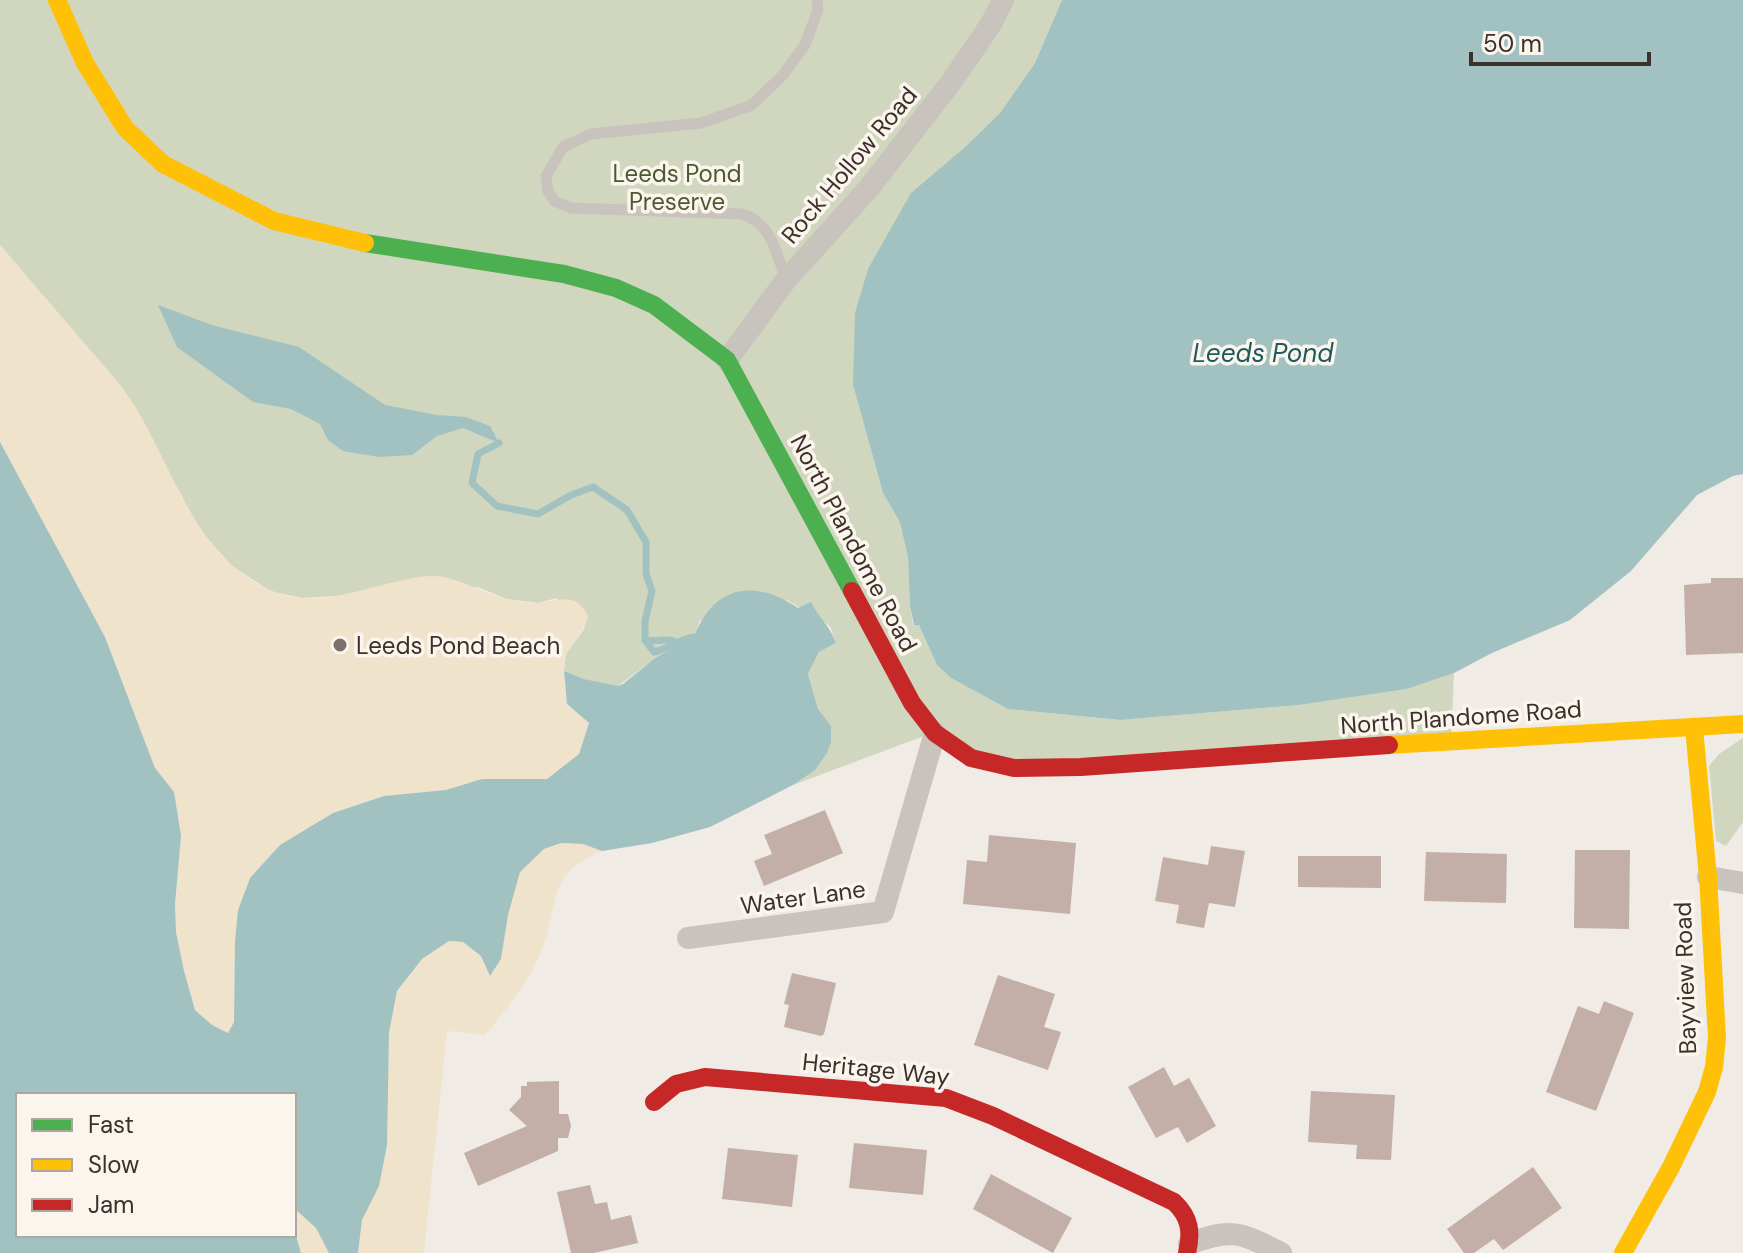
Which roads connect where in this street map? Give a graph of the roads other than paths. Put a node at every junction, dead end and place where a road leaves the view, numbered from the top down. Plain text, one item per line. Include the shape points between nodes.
1 (57, 0) edge
2 (817, 0) edge
3 (1003, 0) edge
4 (786, 280) junction
5 (727, 360) junction
6 (1743, 724) edge
7 (1694, 728) junction
8 (935, 733) junction
9 (1708, 877) junction
10 (1743, 883) edge
11 (688, 938) dead end
12 (654, 1102) dead end
13 (1188, 1249) edge
14 (1281, 1253) edge
15 (1623, 1253) edge

1 - 5 main road, North Plandome Road via 85,63 125,128 163,164 223,197 274,221 353,241 564,274 616,288 654,305
2 - 4 lane via 805,45 752,105 701,123 591,134 563,147 546,176 554,201 571,208 755,218 769,233
3 - 4 street, Rock Hollow Road via 943,93 869,188
4 - 5 street, Rock Hollow Road
5 - 8 main road, North Plandome Road via 912,703
6 - 7 main road, North Plandome Road
7 - 8 main road, North Plandome Road via 1014,768 971,758
7 - 9 main road, Bayview Road
8 - 11 street, Water Lane via 883,912
9 - 10 street
9 - 15 main road, Bayview Road via 1714,1067 1671,1167
12 - 13 main road, Heritage Way via 680,1082 705,1077 946,1098 1165,1196 1187,1217
13 - 14 street via 1211,1236 1231,1233

